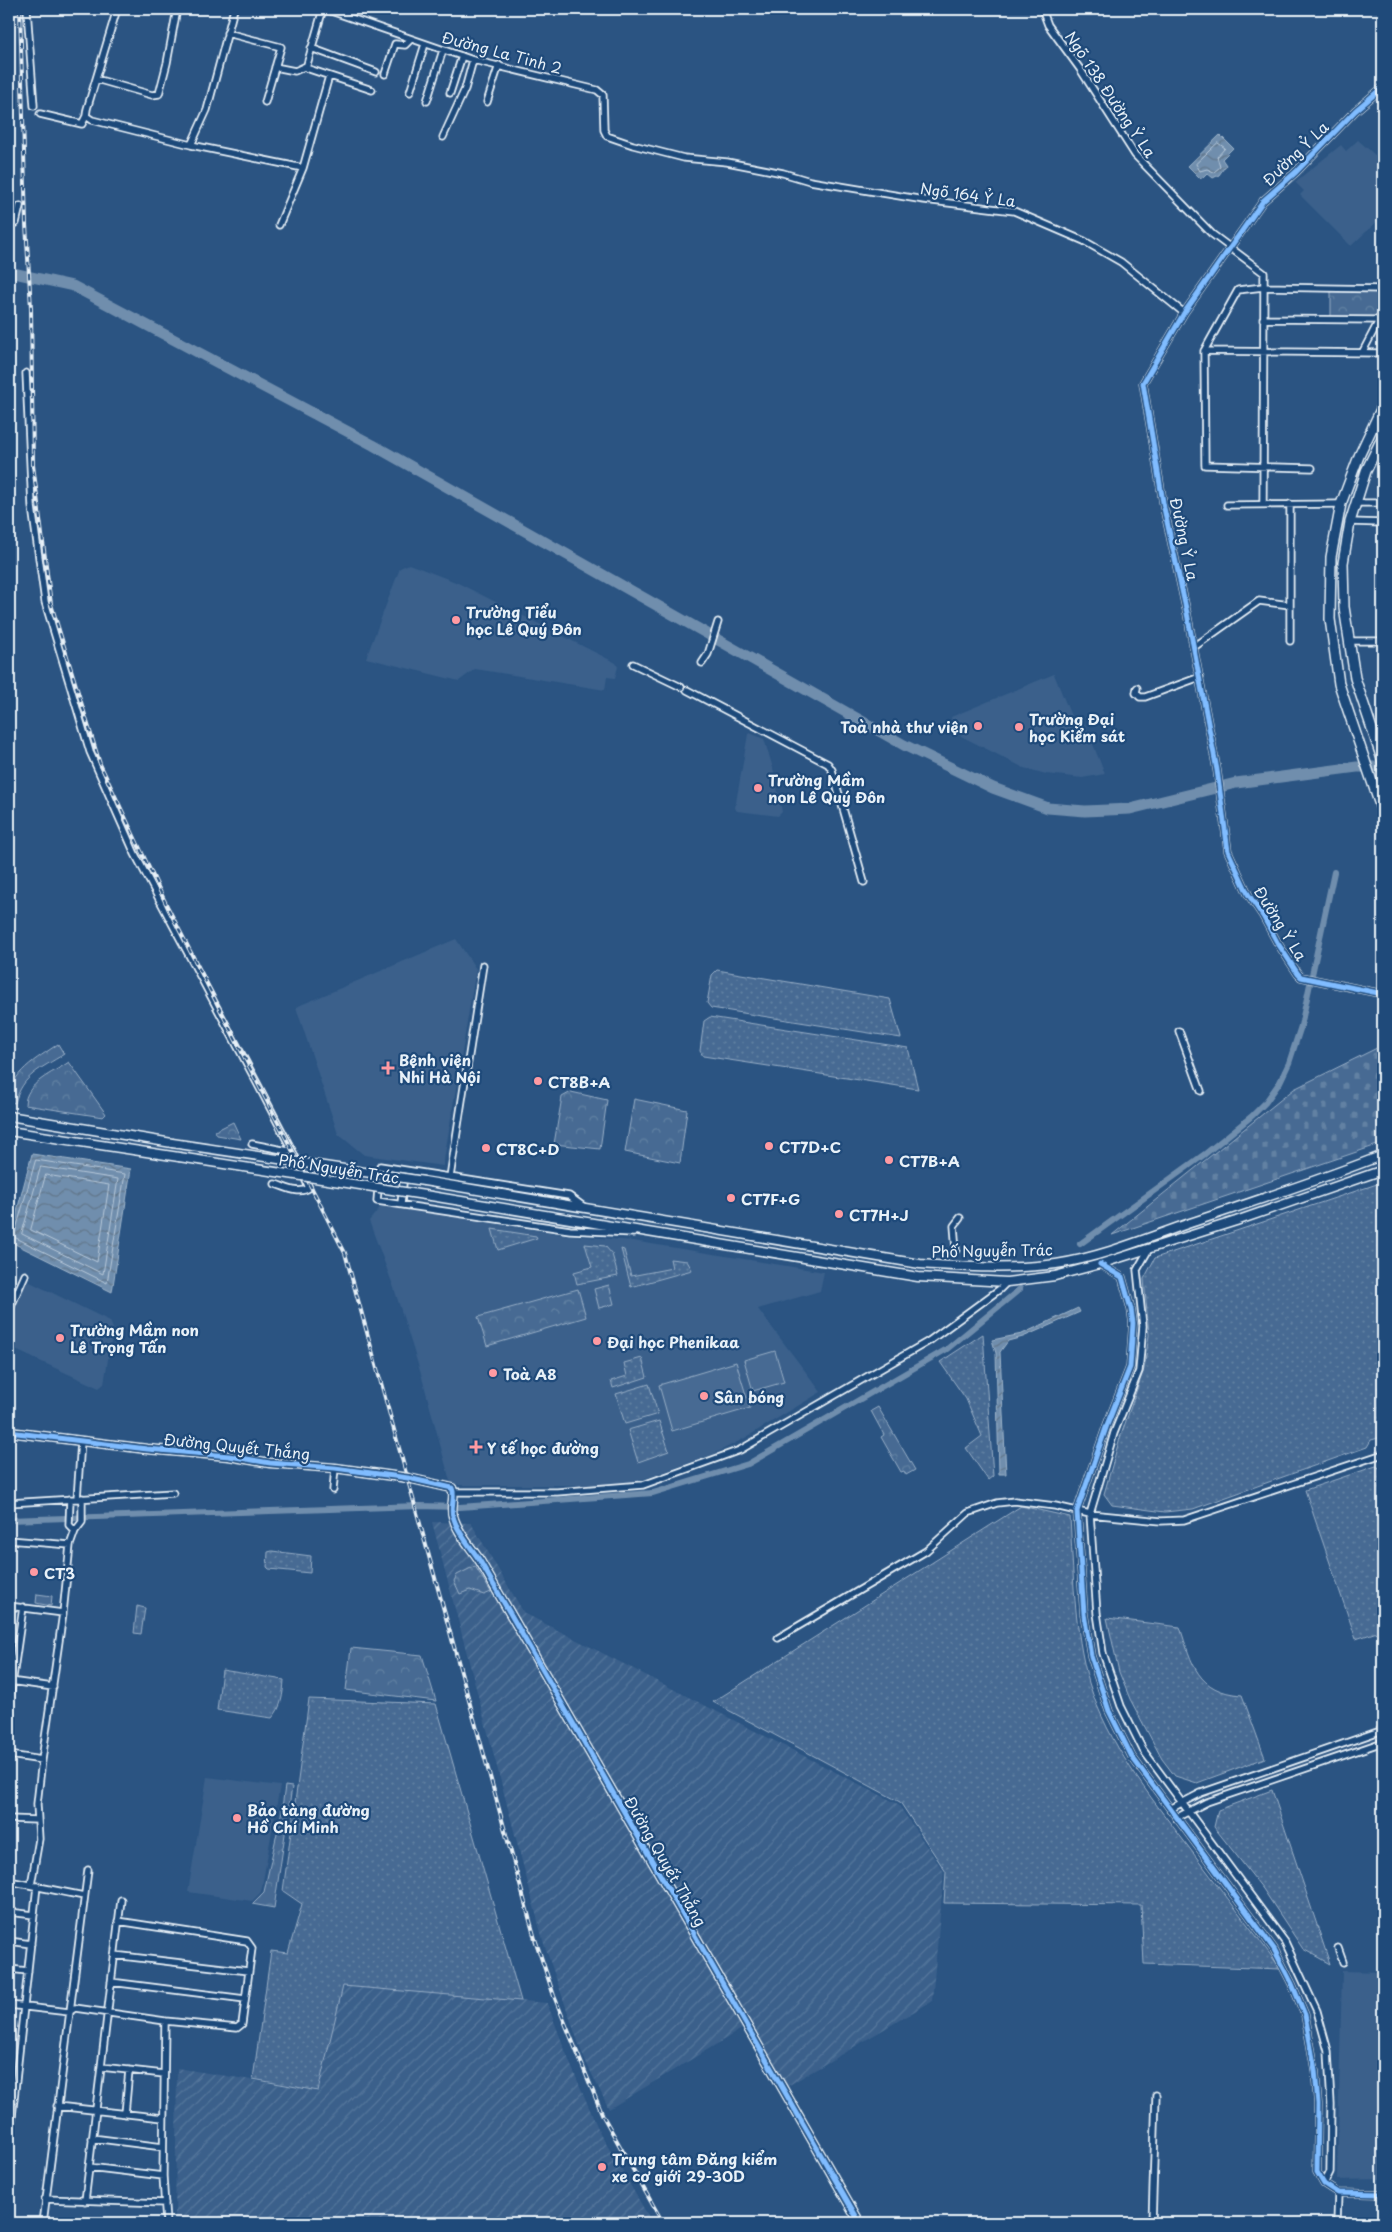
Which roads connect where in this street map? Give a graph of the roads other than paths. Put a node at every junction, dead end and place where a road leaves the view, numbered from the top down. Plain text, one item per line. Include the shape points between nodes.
1 (27, 9) edge
2 (117, 9) edge
3 (177, 9) edge
4 (234, 9) edge
5 (324, 9) edge
6 (1042, 9) edge
7 (226, 34) junction
8 (411, 39) junction
9 (425, 44) junction
10 (311, 48) junction
11 (443, 50) junction
12 (462, 56) junction
13 (473, 60) junction
14 (499, 65) junction
15 (306, 66) junction
16 (275, 68) junction
17 (376, 72) dead end
18 (385, 74) dead end
19 (329, 76) junction
20 (96, 79) junction
21 (1383, 87) edge
22 (372, 90) dead end
23 (410, 92) dead end
24 (450, 93) dead end
25 (427, 101) dead end
26 (265, 102) dead end
27 (487, 102) dead end
28 (34, 106) dead end
29 (40, 114) dead end
30 (86, 116) junction
31 (607, 136) joint
32 (443, 137) dead end
33 (191, 144) junction
34 (303, 168) junction
35 (20, 206) dead end
36 (16, 223) dead end
37 (279, 225) dead end
38 (1231, 249) junction
39 (1263, 287) junction
40 (1383, 289) edge
41 (1184, 313) junction
42 (1383, 313) edge
43 (1263, 319) junction
44 (1379, 320) junction
45 (1204, 351) junction
46 (1263, 352) junction
47 (1362, 353) junction
48 (1383, 353) edge
49 (26, 373) dead end
50 (1383, 405) edge
51 (1383, 436) edge
52 (1263, 466) junction
53 (1312, 468) dead end
54 (1356, 503) junction
55 (1383, 503) edge
56 (1263, 504) junction
57 (1290, 504) junction
58 (1341, 504) junction
59 (1227, 505) dead end
60 (1350, 522) junction
61 (1383, 523) edge
62 (1290, 605) junction
63 (718, 622) dead end
64 (1290, 641) dead end
65 (1349, 641) junction
66 (1383, 641) edge
67 (1194, 646) junction
68 (702, 663) dead end
69 (633, 664) dead end
70 (1200, 677) junction
71 (1137, 688) dead end
72 (1383, 762) edge
73 (1382, 810) edge
74 (864, 882) dead end
75 (483, 965) dead end
76 (1383, 994) edge
77 (1178, 1031) dead end
78 (1201, 1091) dead end
79 (20, 1109) dead end
80 (9, 1116) edge
81 (21, 1118) junction
82 (9, 1131) edge
83 (252, 1144) dead end
84 (293, 1152) junction
85 (1383, 1155) edge
86 (404, 1170) junction
87 (1383, 1170) edge
88 (1338, 1173) junction
89 (450, 1177) junction
90 (275, 1184) dead end
91 (1343, 1184) junction
92 (401, 1204) junction
93 (587, 1210) junction
94 (960, 1218) dead end
95 (665, 1234) junction
96 (746, 1236) junction
97 (744, 1247) junction
98 (1150, 1249) junction
99 (956, 1250) dead end
100 (1100, 1264) junction
101 (25, 1275) dead end
102 (1007, 1282) junction
103 (9, 1311) edge
104 (9, 1432) edge
105 (81, 1441) junction
106 (1383, 1454) edge
107 (335, 1468) junction
108 (333, 1490) dead end
109 (173, 1493) dead end
110 (453, 1495) junction
111 (80, 1500) junction
112 (70, 1501) junction
113 (9, 1502) edge
114 (1077, 1511) junction
115 (1090, 1514) junction
116 (75, 1531) junction
117 (9, 1540) edge
118 (70, 1545) junction
119 (9, 1606) edge
120 (23, 1607) junction
121 (63, 1613) junction
122 (778, 1638) dead end
123 (11, 1681) edge
124 (53, 1687) junction
125 (9, 1705) edge
126 (1383, 1730) edge
127 (1383, 1742) edge
128 (9, 1755) edge
129 (42, 1760) junction
130 (1180, 1802) junction
131 (1170, 1809) junction
132 (1187, 1811) junction
133 (1176, 1818) junction
134 (9, 1819) edge
135 (37, 1820) junction
136 (88, 1870) dead end
137 (9, 1881) edge
138 (34, 1885) junction
139 (84, 1896) junction
140 (121, 1900) dead end
141 (9, 1912) edge
142 (34, 1915) junction
143 (118, 1921) junction
144 (9, 1941) edge
145 (31, 1944) junction
146 (1338, 1948) dead end
147 (114, 1955) junction
148 (1343, 1962) dead end
149 (9, 1969) edge
150 (248, 1971) junction
151 (28, 1972) junction
152 (111, 1982) junction
153 (245, 2000) junction
154 (9, 2005) edge
155 (24, 2007) junction
156 (69, 2012) junction
157 (107, 2012) junction
158 (165, 2021) junction
159 (101, 2067) junction
160 (129, 2070) junction
161 (164, 2074) junction
162 (1156, 2095) dead end
163 (57, 2106) junction
164 (96, 2110) junction
165 (125, 2114) junction
166 (163, 2118) junction
167 (92, 2138) junction
168 (9, 2145) edge
169 (163, 2147) junction
170 (89, 2167) junction
171 (163, 2176) junction
172 (1324, 2184) junction
173 (1338, 2193) junction
174 (1383, 2194) edge
175 (45, 2199) junction
176 (85, 2200) junction
177 (165, 2204) junction
178 (43, 2223) edge
179 (166, 2223) edge
180 (860, 2223) edge
181 (1152, 2223) edge
182 (1337, 2223) edge

1 - 28 street
2 - 20 street
3 - 20 street via 158,94
4 - 7 street
5 - 8 street, Đường La Tinh 2
5 - 10 street
6 - 38 street, Ngõ 138 Đường Ỷ La via 1048,25 1135,155
7 - 16 street via 282,47
7 - 33 street via 207,110
8 - 9 street, Đường La Tinh 2
8 - 18 street via 405,45 395,44
9 - 11 street, Đường La Tinh 2
9 - 23 street
10 - 15 street
10 - 17 street
11 - 12 street, Đường La Tinh 2
11 - 25 street
12 - 13 street, Đường La Tinh 2
12 - 24 street
13 - 14 street, Đường La Tinh 2
13 - 32 street via 465,89
14 - 27 street
14 - 31 street, Đường La Tinh 2 via 597,90 603,95
15 - 16 street via 295,71
15 - 19 street
16 - 26 street
19 - 22 street
19 - 34 street
20 - 30 street
21 - 38 street, Đường Ỷ La via 1264,201
29 - 30 street via 82,124
30 - 33 street
31 - 41 street, Ngõ 164 Ỷ La via 684,158 727,162 810,181 924,200 1014,211 1084,241 1121,262
33 - 34 street
34 - 37 street
35 - 36 street
38 - 39 street, Ngõ 138 Đường Ỷ La via 1264,272
38 - 41 street, Đường Ỷ La
39 - 40 street
39 - 43 street
39 - 45 street via 1238,290
41 - 67 street, Đường Ỷ La via 1143,383 1164,508
42 - 44 street
43 - 44 street
43 - 46 street
44 - 47 street
45 - 46 street
45 - 52 street via 1205,465
46 - 47 street
46 - 52 street
47 - 48 street
49 - 84 street via 32,507 46,602 90,752 135,854
50 - 58 main road
51 - 54 main road via 1366,471
52 - 53 street
52 - 56 street
54 - 55 street
54 - 60 main road
56 - 57 street
56 - 59 street
57 - 58 street
57 - 62 street
58 - 73 main road via 1331,557 1330,620 1339,684
60 - 61 street
60 - 65 main road via 1343,562
62 - 64 street
62 - 67 street via 1259,601
63 - 68 street
65 - 66 street
65 - 72 main road via 1355,678
67 - 70 street, Đường Ỷ La
69 - 74 street via 828,764
70 - 71 street via 1145,697 1136,693
70 - 76 street, Đường Ỷ La via 1228,851 1248,894 1302,977
75 - 89 street
77 - 78 street
79 - 81 main road
80 - 81 main road, Phố Nguyễn Trác
81 - 93 main road, Phố Nguyễn Trác, bridge
82 - 95 main road, Phố Nguyễn Trác, bridge
83 - 84 street
84 - 90 street via 309,1188 298,1191
85 - 88 main road, Phố Nguyễn Trác
86 - 89 street, Phố Nguyễn Trác
86 - 92 street
86 - 92 street, Phố Nguyễn Trác via 380,1166 376,1201
87 - 91 main road, Phố Nguyễn Trác
88 - 91 main road
88 - 96 main road, Phố Nguyễn Trác via 1112,1250 1056,1264 977,1267 920,1264
89 - 93 street, Phố Nguyễn Trác via 569,1196
91 - 98 main road, Phố Nguyễn Trác
92 - 95 street, Phố Nguyễn Trác via 570,1230
93 - 96 main road, Phố Nguyễn Trác
94 - 99 street via 954,1226
95 - 97 main road, Phố Nguyễn Trác
96 - 97 main road
97 - 102 main road, Phố Nguyễn Trác via 918,1276
98 - 100 main road, Phố Nguyễn Trác
98 - 115 street via 1137,1270 1143,1326 1139,1371 1114,1433
100 - 102 main road, Phố Nguyễn Trác via 1056,1276
100 - 114 street via 1122,1277 1131,1309 1133,1344 1125,1382 1106,1425
101 - 103 street
102 - 110 street via 929,1341 740,1450 643,1485
104 - 105 main road, Đường Quyết Thắng
105 - 107 main road, Đường Quyết Thắng
105 - 111 street
106 - 115 street via 1184,1520 1160,1521
107 - 108 street
107 - 110 main road, Đường Quyết Thắng via 444,1485 452,1488
109 - 111 street
110 - 180 main road, Đường Quyết Thắng via 455,1522
111 - 112 street
111 - 116 street via 82,1522
112 - 113 street
112 - 116 street via 69,1525
114 - 115 street
114 - 122 street via 1015,1501 981,1507 968,1513 940,1540 911,1561
114 - 131 street via 1084,1614 1091,1656 1109,1710 1132,1757
115 - 130 street via 1103,1653 1121,1706 1143,1750
116 - 118 street
117 - 118 street
118 - 121 street
119 - 120 street
120 - 121 street
120 - 123 street
121 - 124 street
123 - 124 street
123 - 125 street
124 - 129 street
126 - 130 street
127 - 132 street
128 - 129 street
129 - 135 street
130 - 131 street
130 - 132 street
131 - 133 street
132 - 133 street
132 - 172 street via 1285,1942 1317,2011 1328,2052 1330,2172
133 - 172 street via 1274,1948 1305,2014 1318,2104 1317,2172
134 - 135 street
135 - 138 street via 39,1839
136 - 139 street
137 - 138 street
138 - 139 street
138 - 142 street
139 - 156 street
140 - 143 street
141 - 142 street
142 - 145 street
143 - 147 street
143 - 150 street via 247,1941 252,1948
144 - 145 street
145 - 151 street
146 - 148 street
147 - 150 street
147 - 152 street
149 - 151 street
150 - 153 street
151 - 155 street
152 - 153 street
152 - 157 street
153 - 158 street via 242,2024 237,2028
154 - 155 street
155 - 156 street
155 - 168 street
156 - 157 street via 75,2008
156 - 163 street
157 - 158 street
157 - 159 street
158 - 161 street
159 - 160 street
159 - 164 street
160 - 161 street
160 - 165 street
161 - 166 street
162 - 181 street
163 - 164 street
163 - 175 street
164 - 165 street
164 - 167 street
165 - 166 street
166 - 169 street
167 - 169 street
167 - 170 street
169 - 171 street
170 - 171 street
170 - 176 street
171 - 177 street
172 - 173 street
173 - 174 street
173 - 182 street
175 - 176 street
175 - 178 street
176 - 177 street
177 - 179 street

